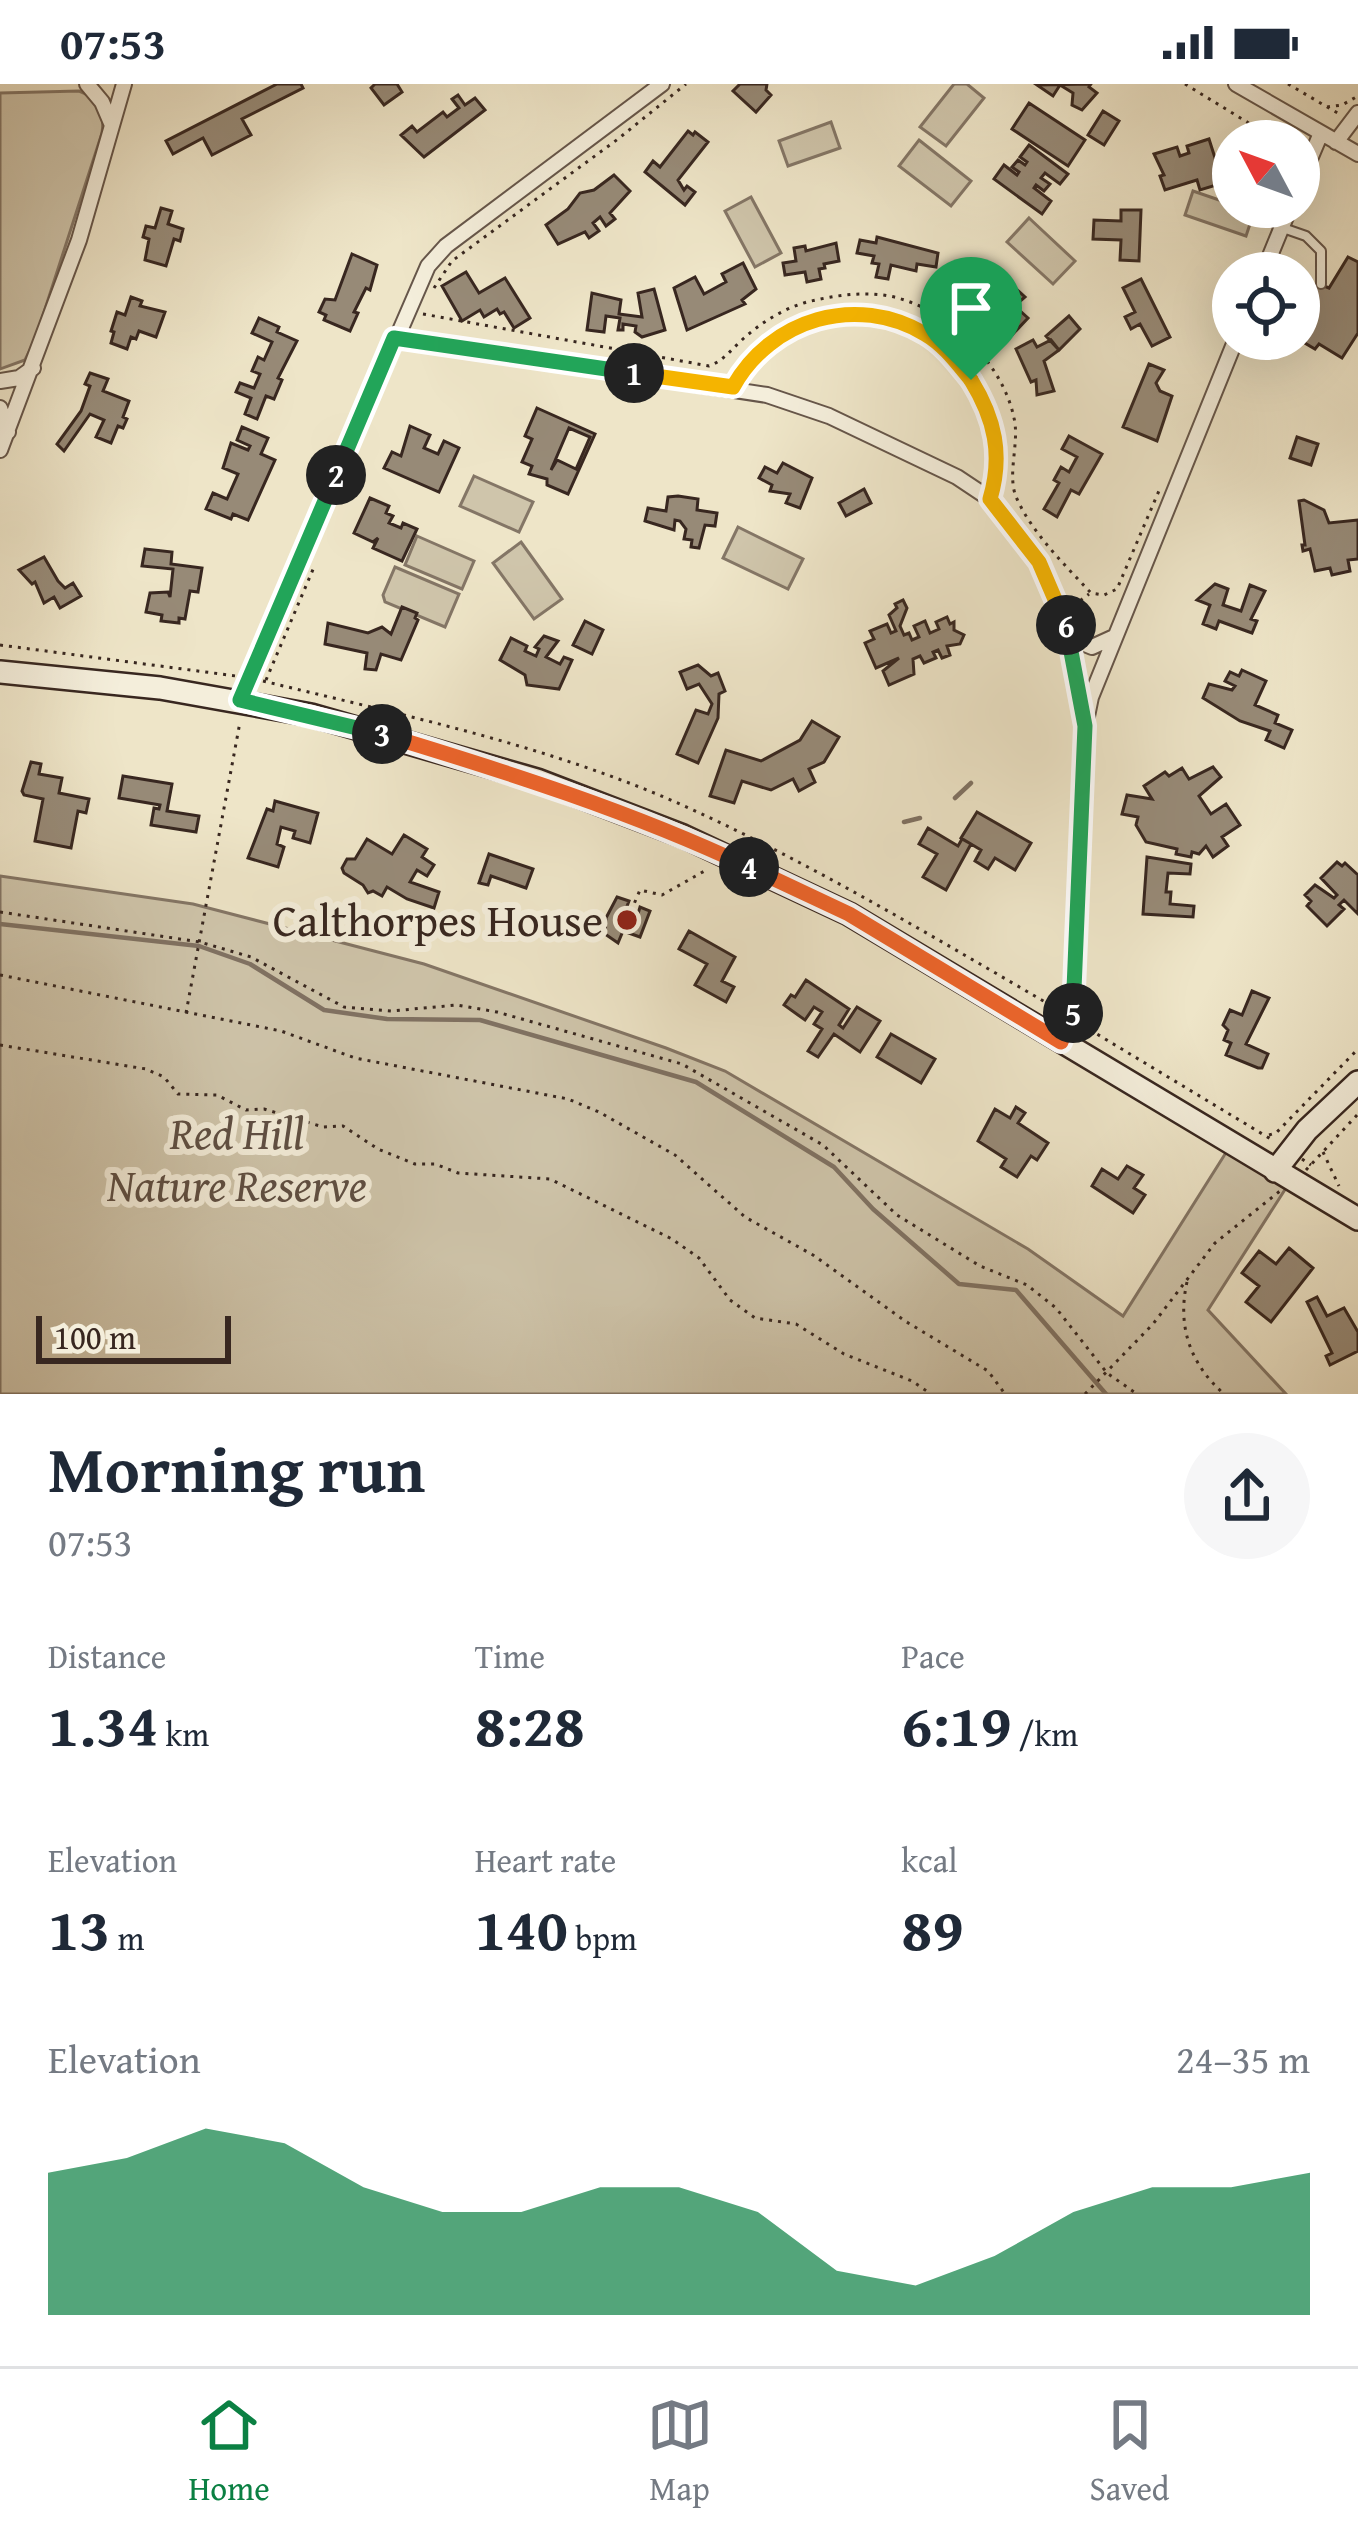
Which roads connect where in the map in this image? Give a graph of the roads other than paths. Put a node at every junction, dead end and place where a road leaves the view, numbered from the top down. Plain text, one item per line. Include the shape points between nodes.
1 (87, 84) edge
2 (124, 84) edge
3 (662, 84) edge
4 (1236, 84) edge
5 (1355, 117) edge
6 (112, 128) junction
7 (1321, 134) joint
8 (1336, 142) junction
9 (1358, 154) edge
10 (1284, 228) edge
11 (1321, 284) dead end
12 (394, 338) junction
13 (1228, 360) edge
14 (33, 368) junction
15 (0, 381) edge
16 (733, 387) junction
17 (0, 408) edge
18 (8, 432) junction
19 (0, 450) edge
20 (990, 499) junction
21 (1118, 634) junction
22 (1070, 638) junction
23 (0, 672) edge
24 (242, 700) junction
25 (1085, 726) junction
26 (1061, 1042) junction
27 (1358, 1082) edge
28 (1284, 1177) junction
29 (1358, 1219) edge

1 - 6 street
2 - 6 street
3 - 12 street via 446,246
4 - 7 street
5 - 8 street
6 - 14 street
7 - 8 street
8 - 9 street
10 - 11 lane via 1321,251
12 - 16 street
12 - 24 street
13 - 21 street
14 - 15 street
14 - 18 street
16 - 20 street via 797,402 927,460
16 - 20 street via 770,340 799,323 873,315 907,324 952,356 987,406 998,470
17 - 18 street
18 - 19 street
20 - 22 street via 1039,562
21 - 22 street via 1098,646
21 - 25 street
22 - 25 street
23 - 24 main road
24 - 26 main road via 538,780 716,852 849,914
25 - 26 street via 1074,1006
26 - 28 main road
27 - 28 main road via 1307,1130
28 - 29 main road

